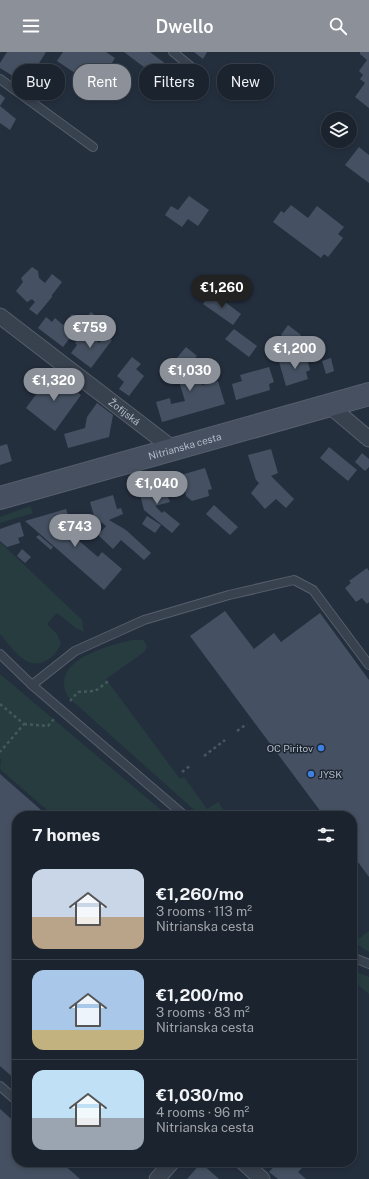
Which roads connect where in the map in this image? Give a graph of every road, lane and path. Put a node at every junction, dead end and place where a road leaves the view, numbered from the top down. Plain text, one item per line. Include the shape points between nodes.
1 (173, 52) edge
2 (188, 64) edge
3 (0, 79) edge
4 (93, 147) dead end
5 (0, 316) edge
6 (369, 394) edge
7 (330, 406) junction
8 (369, 439) edge
9 (172, 448) junction
10 (0, 498) edge
11 (0, 654) edge
12 (369, 665) edge
13 (110, 680) dead end
14 (32, 685) junction
15 (70, 701) dead end
16 (0, 704) edge
17 (54, 719) dead end
18 (24, 724) junction
19 (247, 724) dead end
20 (237, 731) dead end
21 (225, 740) dead end
22 (0, 752) edge
23 (204, 756) dead end
24 (192, 765) dead end
25 (182, 772) dead end
26 (179, 811) edge
27 (357, 959) edge
28 (369, 964) edge
29 (0, 1086) edge
30 (12, 1097) edge
31 (168, 1167) edge
32 (249, 1167) edge
33 (157, 1179) edge
34 (262, 1179) edge

1 - 2 lane
3 - 4 lane
5 - 9 street, Žofijská
6 - 7 main road, Nitrianska cesta
7 - 8 street
7 - 9 main road, Nitrianska cesta
9 - 10 main road, Nitrianska cesta
11 - 14 lane
12 - 14 lane via 313,590 294,580 229,595 144,620 75,651
13 - 15 path via 95,691 78,692
14 - 26 lane
16 - 18 path
17 - 18 path via 48,726
18 - 22 path
19 - 20 path
21 - 23 path
24 - 25 path
27 - 28 lane
29 - 30 lane
31 - 33 street
32 - 34 street

